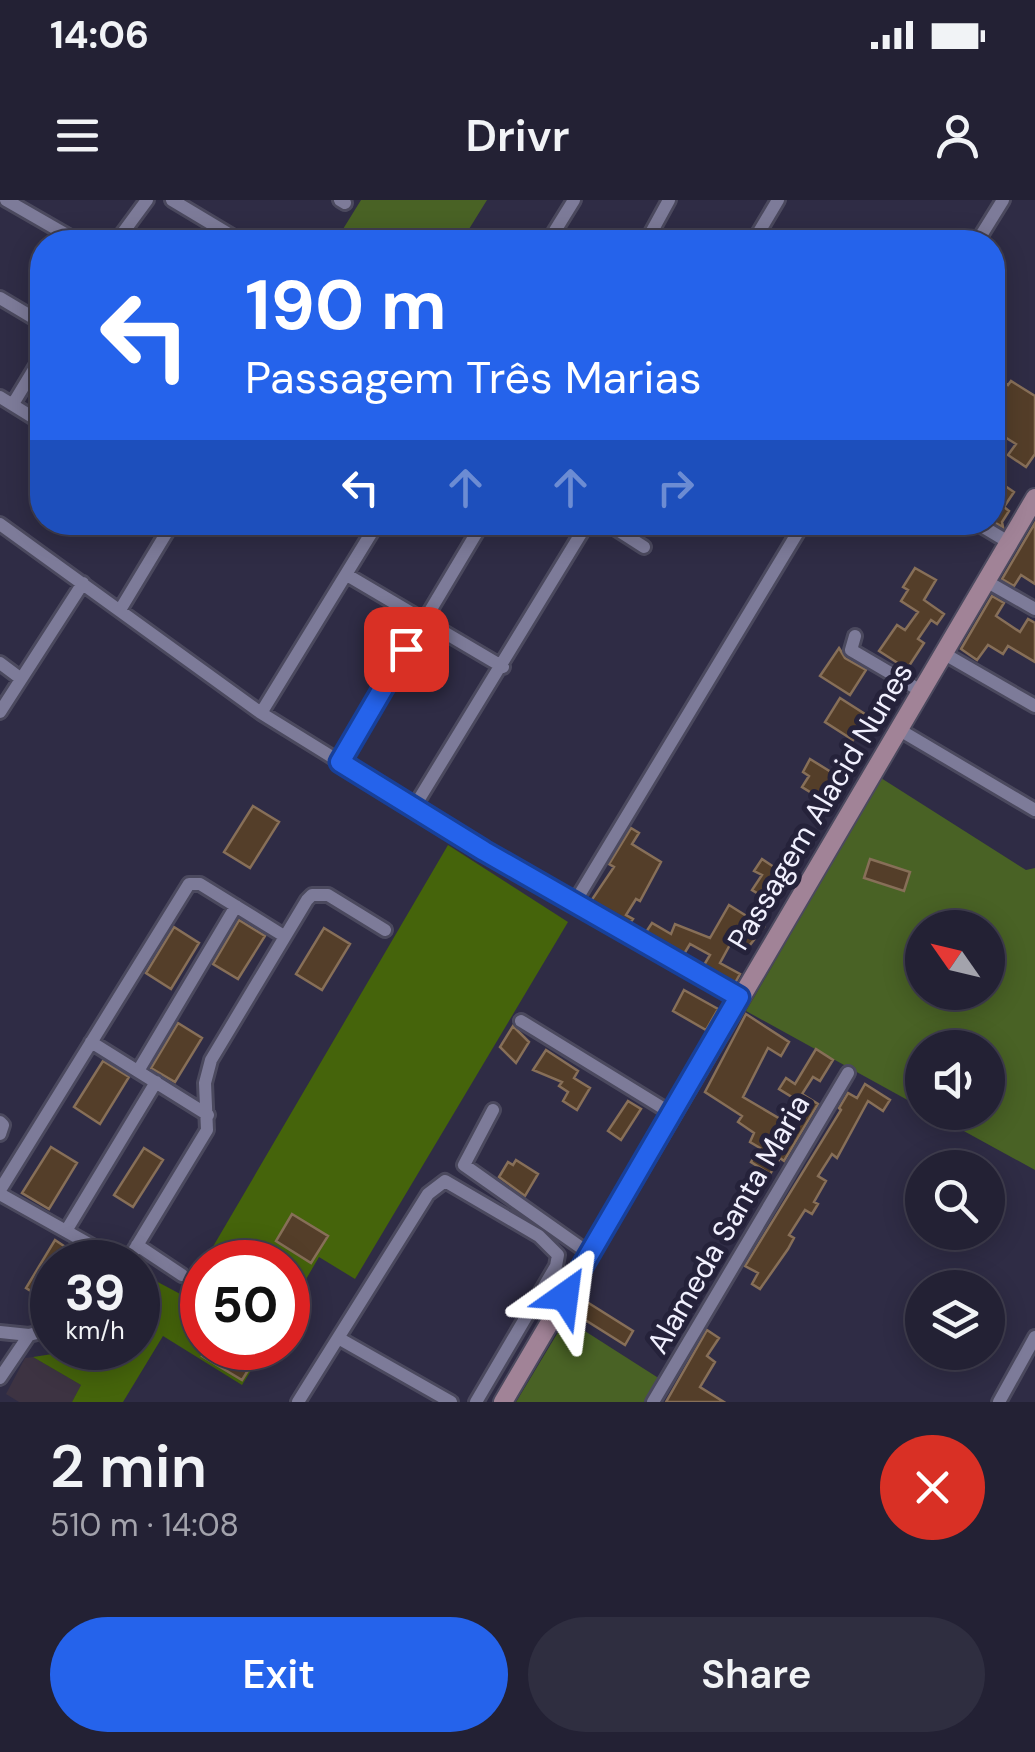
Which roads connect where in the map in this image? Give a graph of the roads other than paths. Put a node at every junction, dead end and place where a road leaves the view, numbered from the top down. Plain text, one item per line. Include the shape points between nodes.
1 (6, 200) edge
2 (146, 200) edge
3 (172, 200) edge
4 (574, 200) edge
5 (670, 200) edge
6 (778, 200) edge
7 (1003, 200) edge
8 (57, 230) edge
9 (125, 230) edge
10 (222, 230) edge
11 (555, 230) edge
12 (653, 230) edge
13 (760, 230) edge
14 (984, 230) edge
15 (0, 298) edge
16 (30, 316) edge
17 (30, 377) edge
18 (0, 397) edge
19 (14, 404) junction
20 (30, 415) edge
21 (1035, 498) edge
22 (1, 528) edge
23 (165, 535) edge
24 (370, 535) edge
25 (476, 535) edge
26 (580, 535) edge
27 (625, 535) edge
28 (796, 535) edge
29 (997, 535) edge
30 (1010, 543) junction
31 (644, 547) dead end
32 (346, 574) junction
33 (986, 581) junction
34 (83, 582) junction
35 (1035, 609) edge
36 (120, 610) junction
37 (423, 621) junction
38 (854, 636) dead end
39 (943, 653) junction
40 (0, 663) edge
41 (503, 668) junction
42 (20, 678) junction
43 (921, 691) junction
44 (1035, 706) edge
45 (0, 712) edge
46 (261, 713) junction
47 (898, 729) junction
48 (340, 762) junction
49 (413, 809) junction
50 (1035, 810) edge
51 (575, 902) junction
52 (236, 906) junction
53 (385, 930) dead end
54 (284, 936) junction
55 (739, 997) junction
56 (521, 1020) dead end
57 (91, 1042) junction
58 (138, 1071) junction
59 (848, 1073) dead end
60 (156, 1082) junction
61 (493, 1110) dead end
62 (671, 1113) junction
63 (208, 1114) junction
64 (0, 1122) edge
65 (0, 1134) edge
66 (0, 1192) edge
67 (66, 1232) junction
68 (76, 1240) edge
69 (142, 1240) edge
70 (590, 1254) junction
71 (6, 1332) edge
72 (28, 1335) joint
73 (1035, 1337) edge
74 (340, 1339) junction
75 (0, 1347) edge
76 (0, 1378) edge
77 (298, 1402) edge
78 (451, 1402) edge
79 (476, 1402) edge
80 (503, 1402) edge
81 (653, 1402) edge
82 (999, 1402) edge

1 - 8 street
2 - 9 street
3 - 10 street
4 - 11 street
5 - 12 street
6 - 13 street
7 - 14 street
15 - 16 street
17 - 19 street
18 - 19 street
19 - 20 street
21 - 30 main road, Passagem Alacid Nunes
22 - 34 street
23 - 36 street
24 - 32 street
25 - 37 street
26 - 41 street
27 - 31 street
28 - 51 street
29 - 30 street
30 - 33 main road, Passagem Alacid Nunes
32 - 37 street
32 - 46 street
33 - 35 street
33 - 39 main road, Passagem Alacid Nunes
34 - 36 street
34 - 42 street
36 - 46 street
37 - 41 street
37 - 48 street
38 - 43 street via 851,650
39 - 43 main road, Passagem Alacid Nunes
39 - 44 street
40 - 42 street
41 - 49 street
42 - 45 street
43 - 47 main road, Passagem Alacid Nunes
46 - 48 street
47 - 50 street
47 - 55 main road, Passagem Alacid Nunes
48 - 49 street
49 - 51 street
51 - 55 street
52 - 54 street
52 - 57 street via 189,884
52 - 58 street
53 - 54 street via 320,893 307,900
54 - 63 street via 207,1070
55 - 62 main road, Passagem Alacid Nunes
56 - 62 street
57 - 58 street
57 - 66 street
58 - 60 street
59 - 81 street, Alameda Santa Maria
60 - 63 street
60 - 67 street
61 - 70 street via 464,1165
62 - 70 main road, Passagem Alacid Nunes
63 - 69 street via 202,1141
64 - 65 street
66 - 67 street
67 - 68 street
70 - 80 main road, Passagem Alacid Nunes
71 - 72 street
71 - 75 street
72 - 76 street
73 - 82 street
74 - 77 street
74 - 78 street
74 - 79 street via 433,1188 454,1184 558,1255

